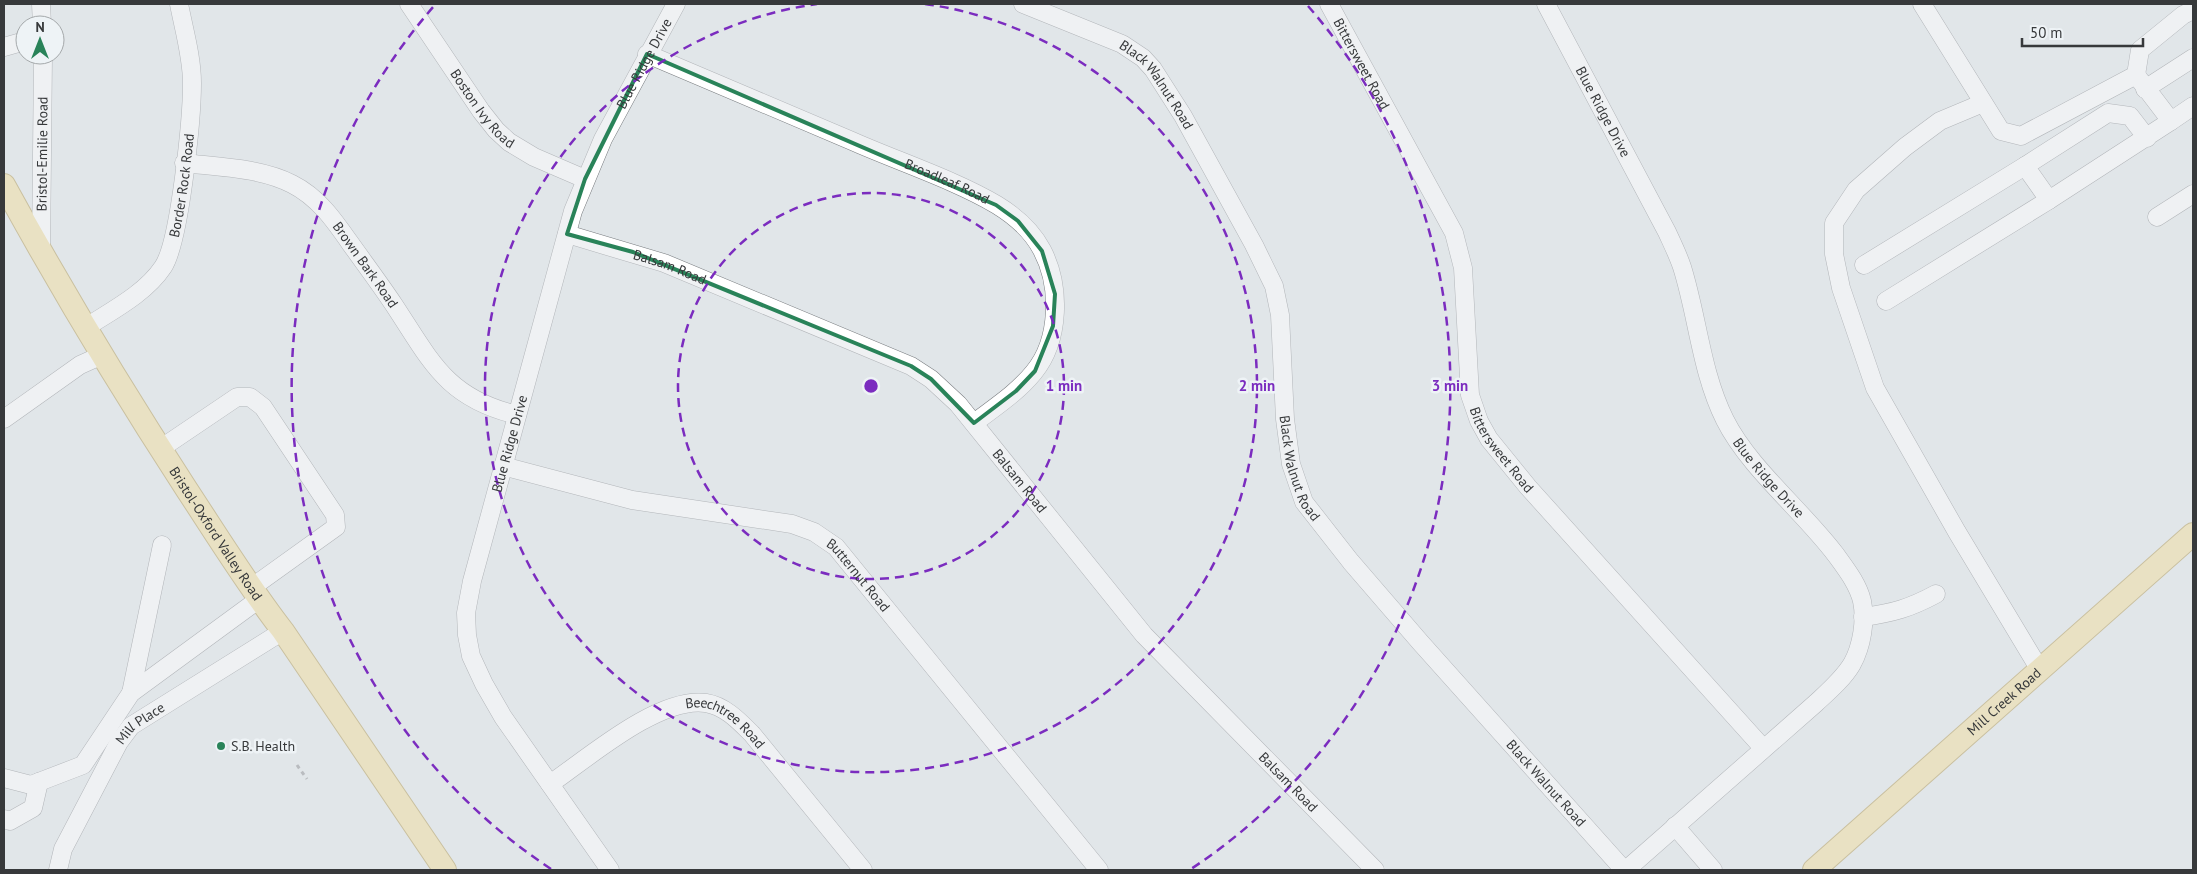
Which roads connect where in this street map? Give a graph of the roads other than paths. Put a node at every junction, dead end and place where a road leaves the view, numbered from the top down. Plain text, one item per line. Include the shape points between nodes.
1 (179, 4) edge
2 (410, 4) edge
3 (676, 4) edge
4 (1023, 4) edge
5 (1329, 4) edge
6 (1546, 4) edge
7 (1922, 4) edge
8 (2193, 10) edge
9 (647, 54) junction
10 (2193, 58) edge
11 (42, 65) edge
12 (2141, 82) junction
13 (1983, 103) junction
14 (2193, 106) edge
15 (2171, 121) junction
16 (2147, 138) junction
17 (184, 163) junction
18 (2025, 166) junction
19 (584, 179) junction
20 (4, 185) edge
21 (2193, 194) edge
22 (2049, 200) junction
23 (2157, 217) dead end
24 (567, 234) junction
25 (41, 253) junction
26 (1864, 265) dead end
27 (1886, 301) dead end
28 (85, 328) junction
29 (100, 356) junction
30 (517, 415) junction
31 (4, 419) edge
32 (974, 423) junction
33 (160, 449) junction
34 (503, 466) junction
35 (2193, 534) edge
36 (162, 545) dead end
37 (255, 594) junction
38 (1936, 594) dead end
39 (1863, 617) junction
40 (283, 631) junction
41 (2040, 670) junction
42 (131, 692) junction
43 (1763, 748) junction
44 (4, 778) edge
45 (38, 782) junction
46 (550, 784) junction
47 (4, 819) edge
48 (1675, 826) junction
49 (58, 870) edge
50 (445, 870) edge
51 (610, 870) edge
52 (863, 870) edge
53 (1099, 870) edge
54 (1375, 870) edge
55 (1625, 870) edge
56 (1713, 870) edge
57 (1814, 870) edge

1 - 17 street, Border Rock Road via 192,83
2 - 19 street, Boston Ivy Road via 496,130 534,157
3 - 9 street, Blue Ridge Drive
4 - 55 street, Black Walnut Road via 1122,44 1153,69 1183,116 1274,286 1281,323 1285,419 1291,464 1304,502 1414,635
5 - 43 street, Bittersweet Road via 1454,233 1463,268 1470,395 1479,421 1528,487
6 - 39 street, Blue Ridge Drive via 1667,232 1682,267 1714,396 1726,422 1743,449 1825,540 1846,569 1859,594
7 - 13 street
8 - 12 street via 2140,50
9 - 19 street, Blue Ridge Drive
9 - 32 street, Broadleaf Road via 996,205 1032,236 1045,258 1055,294 1048,345 1035,371 1016,391
10 - 12 street
11 - 25 street, Bristol-Emilie Road
12 - 13 street via 2021,136 2001,131
12 - 15 street
13 - 41 street via 1940,120 1856,190 1834,223 1834,254 1841,288 1875,388
14 - 15 street
15 - 16 street
16 - 18 street via 2130,116 2108,113
16 - 22 street
17 - 28 street, Border Rock Road via 172,242 164,266 131,298
17 - 30 street, Brown Bark Road via 261,174 303,190 321,205 344,234 424,353 442,374 477,403
18 - 22 street
18 - 26 street
19 - 24 street, Blue Ridge Drive
20 - 25 main road, Bristol-Oxford Valley Road
21 - 23 street
22 - 27 street
24 - 30 street, Blue Ridge Drive
24 - 32 street, Balsam Road via 664,262 911,366 931,379
25 - 28 main road, Bristol-Oxford Valley Road
28 - 29 main road, Bristol-Oxford Valley Road
29 - 31 street via 80,365
29 - 33 main road, Bristol-Oxford Valley Road
30 - 34 street, Blue Ridge Drive
32 - 54 street, Balsam Road via 1144,635
33 - 37 main road, Bristol-Oxford Valley Road
33 - 37 street via 237,397 250,397 263,407 335,515 336,527
34 - 46 street, Blue Ridge Drive via 472,581 466,613 467,635 471,656 484,684
34 - 53 street, Butternut Road via 632,500 792,524 814,532 836,547
35 - 41 main road, Mill Creek Road
36 - 42 street
37 - 40 main road, Bristol-Oxford Valley Road
37 - 42 street
38 - 39 street via 1893,613
39 - 43 street, Blue Ridge Drive via 1860,644 1843,676
40 - 49 street, Mill Place via 131,726 118,742 63,849
40 - 50 main road, Bristol-Oxford Valley Road
41 - 57 main road, Mill Creek Road
42 - 45 street via 83,765
43 - 48 street, Blue Ridge Drive
44 - 45 street via 31,785
45 - 47 street via 33,808 10,821
46 - 51 street, Blue Ridge Drive
46 - 52 street, Beechtree Road via 646,719 674,705 706,703 734,716 752,734
48 - 55 street, Blue Ridge Drive
48 - 56 street

